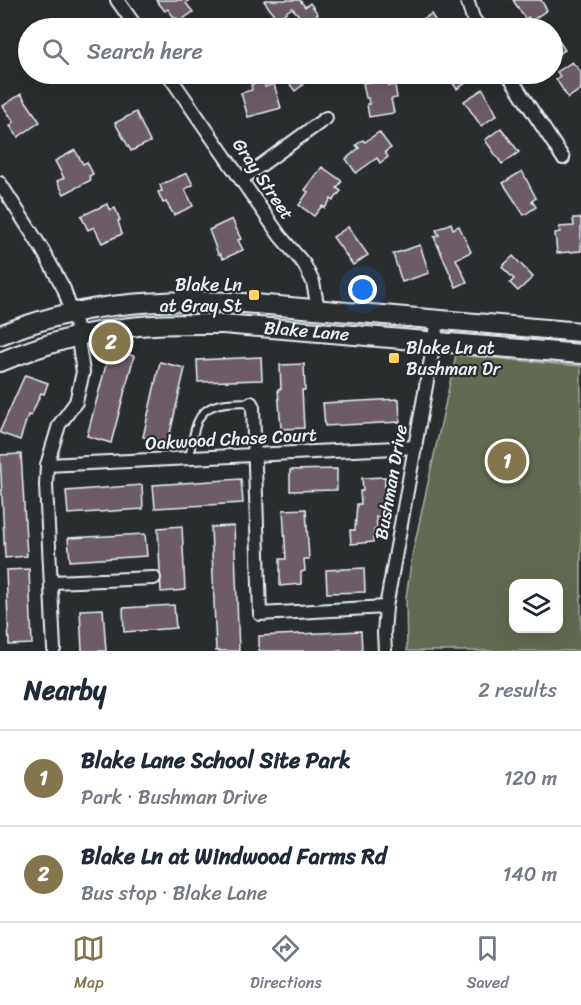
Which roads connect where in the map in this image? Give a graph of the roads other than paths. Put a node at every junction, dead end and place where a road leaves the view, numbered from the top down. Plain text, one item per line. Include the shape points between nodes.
1 (117, 0) edge
2 (468, 0) edge
3 (130, 18) edge
4 (473, 18) edge
5 (175, 84) edge
6 (515, 84) edge
7 (326, 118) dead end
8 (563, 158) dead end
9 (242, 179) junction
10 (0, 183) edge
11 (318, 309) junction
12 (438, 320) junction
13 (75, 325) junction
14 (581, 332) edge
15 (0, 335) edge
16 (434, 342) junction
17 (581, 354) edge
18 (0, 362) edge
19 (251, 403) joint
20 (416, 447) junction
21 (254, 456) junction
22 (189, 459) junction
23 (47, 465) junction
24 (154, 578) dead end
25 (52, 582) junction
26 (386, 607) junction
27 (54, 649) dead end
28 (385, 651) edge

1 - 3 street
2 - 4 street
5 - 9 street, Gray Street
6 - 8 street
7 - 9 street
9 - 11 street, Gray Street via 309,273
10 - 13 street via 64,289
11 - 12 main road, Blake Lane
11 - 13 main road, Blake Lane via 183,300 115,305
12 - 14 main road, Blake Lane
12 - 16 street, Bushman Drive
13 - 15 main road, Blake Lane
13 - 16 main road, Blake Lane via 115,329 223,324
13 - 18 main road, Blake Lane
13 - 23 street via 83,372 76,402 59,425
16 - 17 main road, Blake Lane
16 - 20 street, Bushman Drive
19 - 21 street
19 - 22 lane via 207,408 197,422
20 - 21 street, Oakwood Chase Court
20 - 26 street, Bushman Drive
21 - 22 street, Oakwood Chase Court
21 - 26 street via 260,614
22 - 23 street, Oakwood Chase Court
23 - 25 street
24 - 25 street
25 - 27 street
26 - 28 street, Bushman Drive

